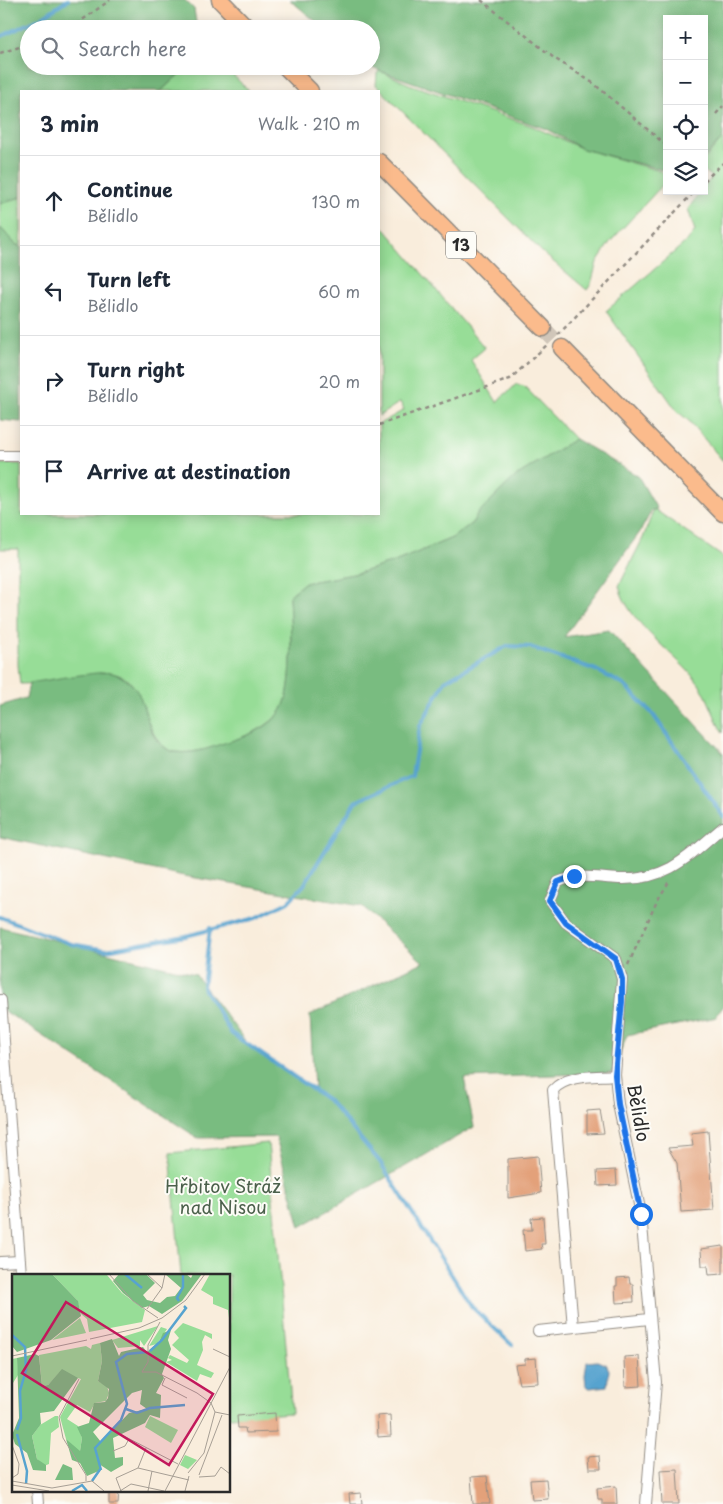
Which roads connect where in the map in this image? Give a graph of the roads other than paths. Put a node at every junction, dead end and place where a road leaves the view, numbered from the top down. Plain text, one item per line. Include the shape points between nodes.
1 (220, 0) edge
2 (239, 20) edge
3 (294, 75) edge
4 (309, 90) edge
5 (380, 163) edge
6 (543, 328) tunnel mouth
7 (562, 348) tunnel mouth
8 (0, 456) edge
9 (20, 456) edge
10 (723, 513) edge
11 (723, 827) edge
12 (1, 1000) edge
13 (615, 1075) junction
14 (4, 1088) edge
15 (20, 1261) junction
16 (0, 1262) edge
17 (21, 1274) edge
18 (650, 1319) junction
19 (573, 1327) junction
20 (538, 1331) dead end
21 (646, 1504) edge

1 - 2 main road
3 - 4 main road
5 - 6 main road, 13
7 - 10 main road
8 - 9 street
11 - 13 street, Bělidlo via 682,862 660,874 621,879 574,876 558,882 550,901 566,923 616,959 622,979
12 - 14 street
13 - 18 street, Bělidlo via 641,1214
13 - 19 street via 573,1078 561,1082 553,1090
14 - 15 street
15 - 16 street
15 - 17 street
18 - 19 street
18 - 21 street, Bělidlo via 656,1382
19 - 20 street

